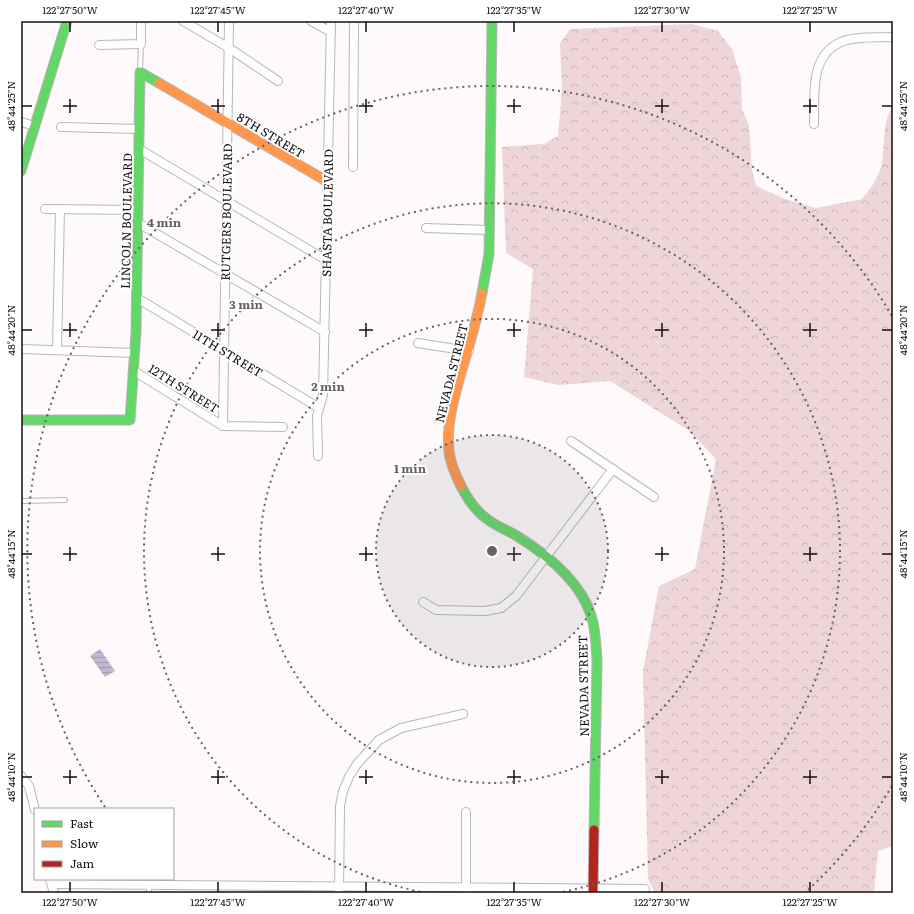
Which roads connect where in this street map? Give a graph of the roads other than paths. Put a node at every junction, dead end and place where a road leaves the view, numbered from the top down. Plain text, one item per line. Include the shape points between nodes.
1 (67, 21) edge
2 (141, 21) edge
3 (183, 21) edge
4 (229, 21) edge
5 (311, 21) edge
6 (331, 21) edge
7 (354, 21) edge
8 (492, 21) edge
9 (331, 32) junction
10 (893, 37) edge
11 (141, 44) junction
12 (99, 45) dead end
13 (229, 48) junction
14 (140, 72) junction
15 (278, 81) dead end
16 (21, 122) edge
17 (228, 123) junction
18 (814, 124) dead end
19 (35, 126) junction
20 (61, 127) dead end
21 (139, 129) junction
22 (139, 149) junction
23 (354, 168) dead end
24 (21, 172) edge
25 (328, 182) junction
26 (226, 201) junction
27 (45, 209) dead end
28 (60, 209) junction
29 (138, 210) junction
30 (138, 223) junction
31 (426, 228) dead end
32 (489, 230) junction
33 (326, 260) junction
34 (226, 274) junction
35 (137, 298) junction
36 (325, 332) junction
37 (418, 343) dead end
38 (21, 348) edge
39 (57, 350) junction
40 (224, 351) junction
41 (469, 351) junction
42 (135, 353) junction
43 (134, 371) junction
44 (320, 405) junction
45 (21, 420) edge
46 (223, 426) junction
47 (283, 427) dead end
48 (571, 441) dead end
49 (318, 456) dead end
50 (613, 469) junction
51 (654, 497) dead end
52 (21, 500) edge
53 (65, 500) dead end
54 (547, 556) junction
55 (423, 602) dead end
56 (463, 714) dead end
57 (21, 776) edge
58 (34, 808) edge
59 (466, 812) dead end
60 (51, 882) edge
61 (645, 888) dead end
62 (149, 889) edge
63 (212, 889) edge
64 (274, 890) edge
65 (339, 890) edge
66 (466, 890) edge
67 (529, 890) edge
68 (593, 891) edge
69 (54, 893) edge

1 - 19 street
2 - 11 street
3 - 13 street
4 - 13 street, RUTGERS BOULEVARD
5 - 9 street
6 - 9 street, SHASTA BOULEVARD
7 - 23 street
8 - 32 street, NEVADA STREET
9 - 25 street, SHASTA BOULEVARD
10 - 18 street via 841,42 821,58 815,76
11 - 12 street
11 - 14 lane
13 - 15 street
13 - 17 street, RUTGERS BOULEVARD
14 - 17 street, 8TH STREET
14 - 21 street, LINCOLN BOULEVARD
16 - 19 street
17 - 25 street, 8TH STREET
17 - 26 street, RUTGERS BOULEVARD
19 - 24 street
20 - 21 street
21 - 22 street, LINCOLN BOULEVARD
22 - 26 street
22 - 29 street, LINCOLN BOULEVARD
25 - 33 street, SHASTA BOULEVARD
26 - 33 street
26 - 34 street, RUTGERS BOULEVARD
27 - 28 street
28 - 29 street
28 - 39 street
29 - 30 street, LINCOLN BOULEVARD
30 - 34 street
30 - 35 street, LINCOLN BOULEVARD
31 - 32 street
32 - 41 street, NEVADA STREET via 489,254 484,287
33 - 36 street, SHASTA BOULEVARD
34 - 36 street
34 - 40 street, RUTGERS BOULEVARD
35 - 40 street, 11TH STREET
35 - 42 street, LINCOLN BOULEVARD
36 - 44 street, SHASTA BOULEVARD via 323,395
37 - 41 street
38 - 39 street
39 - 42 street
40 - 44 street, 11TH STREET via 316,406
40 - 46 street, RUTGERS BOULEVARD
41 - 54 street, NEVADA STREET via 449,428 449,452 456,476 467,498 487,519
42 - 43 street, LINCOLN BOULEVARD
43 - 45 street, 12TH STREET via 130,420
43 - 46 street, 12TH STREET
44 - 49 street, SHASTA BOULEVARD via 317,416
46 - 47 street, 12TH STREET
48 - 50 street
50 - 51 street
50 - 54 street
52 - 53 lane
54 - 55 street via 516,596 501,608 485,611 436,610
54 - 68 street, NEVADA STREET via 582,596 591,615 596,638
56 - 65 street via 401,728 379,740 357,764 349,776 340,806
57 - 58 street via 29,786
59 - 66 street
60 - 62 street
60 - 69 street
61 - 68 street
62 - 63 street
63 - 64 street
64 - 65 street
65 - 66 street
66 - 67 street
67 - 68 street

